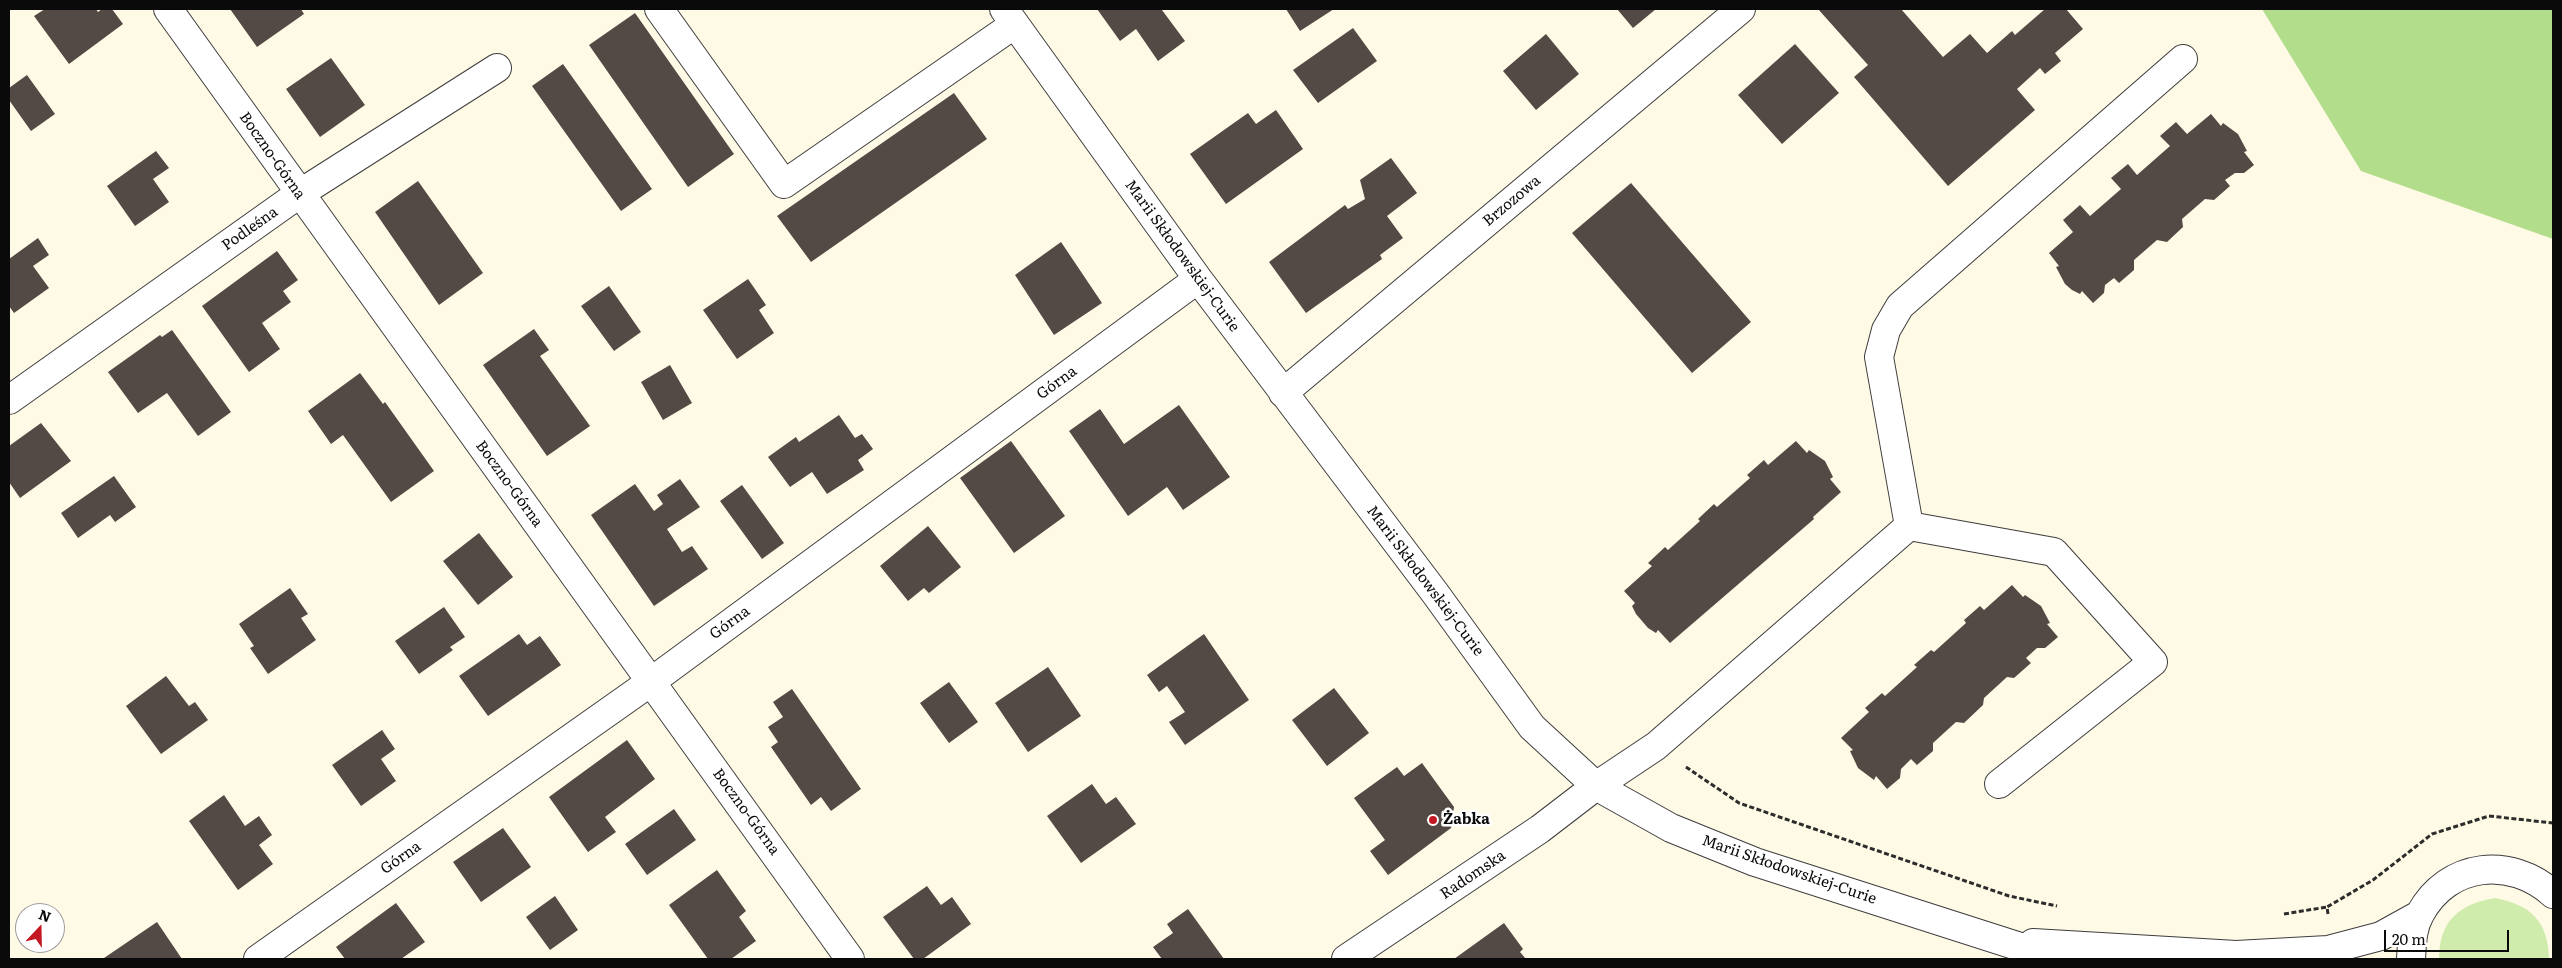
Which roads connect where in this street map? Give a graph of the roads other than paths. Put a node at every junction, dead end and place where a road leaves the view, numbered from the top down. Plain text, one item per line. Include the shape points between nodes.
1 (168, 9) edge
2 (659, 9) edge
3 (1741, 9) edge
4 (1010, 16) edge
5 (2183, 59) dead end
6 (497, 68) dead end
7 (299, 194) junction
8 (1198, 279) junction
9 (1283, 393) junction
10 (9, 400) edge
11 (1909, 526) junction
12 (652, 680) junction
13 (1999, 784) dead end
14 (1596, 786) junction
15 (2549, 886) edge
16 (2419, 915) junction
17 (2007, 942) junction
18 (258, 959) edge
19 (850, 959) edge
20 (1346, 959) edge
21 (2058, 959) edge
22 (2411, 959) edge

1 - 7 street, Boczno-Górna
2 - 4 street via 784,184
3 - 9 street, Brzozowa
4 - 8 street, Marii Skłodowskiej-Curie
5 - 11 street via 1900,306 1886,330 1879,357
6 - 7 street, Podleśna
7 - 10 street, Podleśna
7 - 12 street, Boczno-Górna
8 - 9 street, Marii Skłodowskiej-Curie
8 - 12 street, Górna
9 - 14 street, Marii Skłodowskiej-Curie via 1532,727
11 - 13 street via 2054,552 2153,662
11 - 14 street, Radomska via 1656,746
12 - 18 street, Górna
12 - 19 street, Boczno-Górna
14 - 17 street, Marii Skłodowskiej-Curie via 1671,828 1755,862
14 - 20 street, Radomska via 1540,829
15 - 16 street via 2521,873 2497,869 2473,871 2451,880 2432,896
16 - 17 street, Marii Skłodowskiej-Curie via 2380,936 2328,950 2236,955
16 - 22 street via 2412,938
17 - 21 street, Marii Skłodowskiej-Curie

